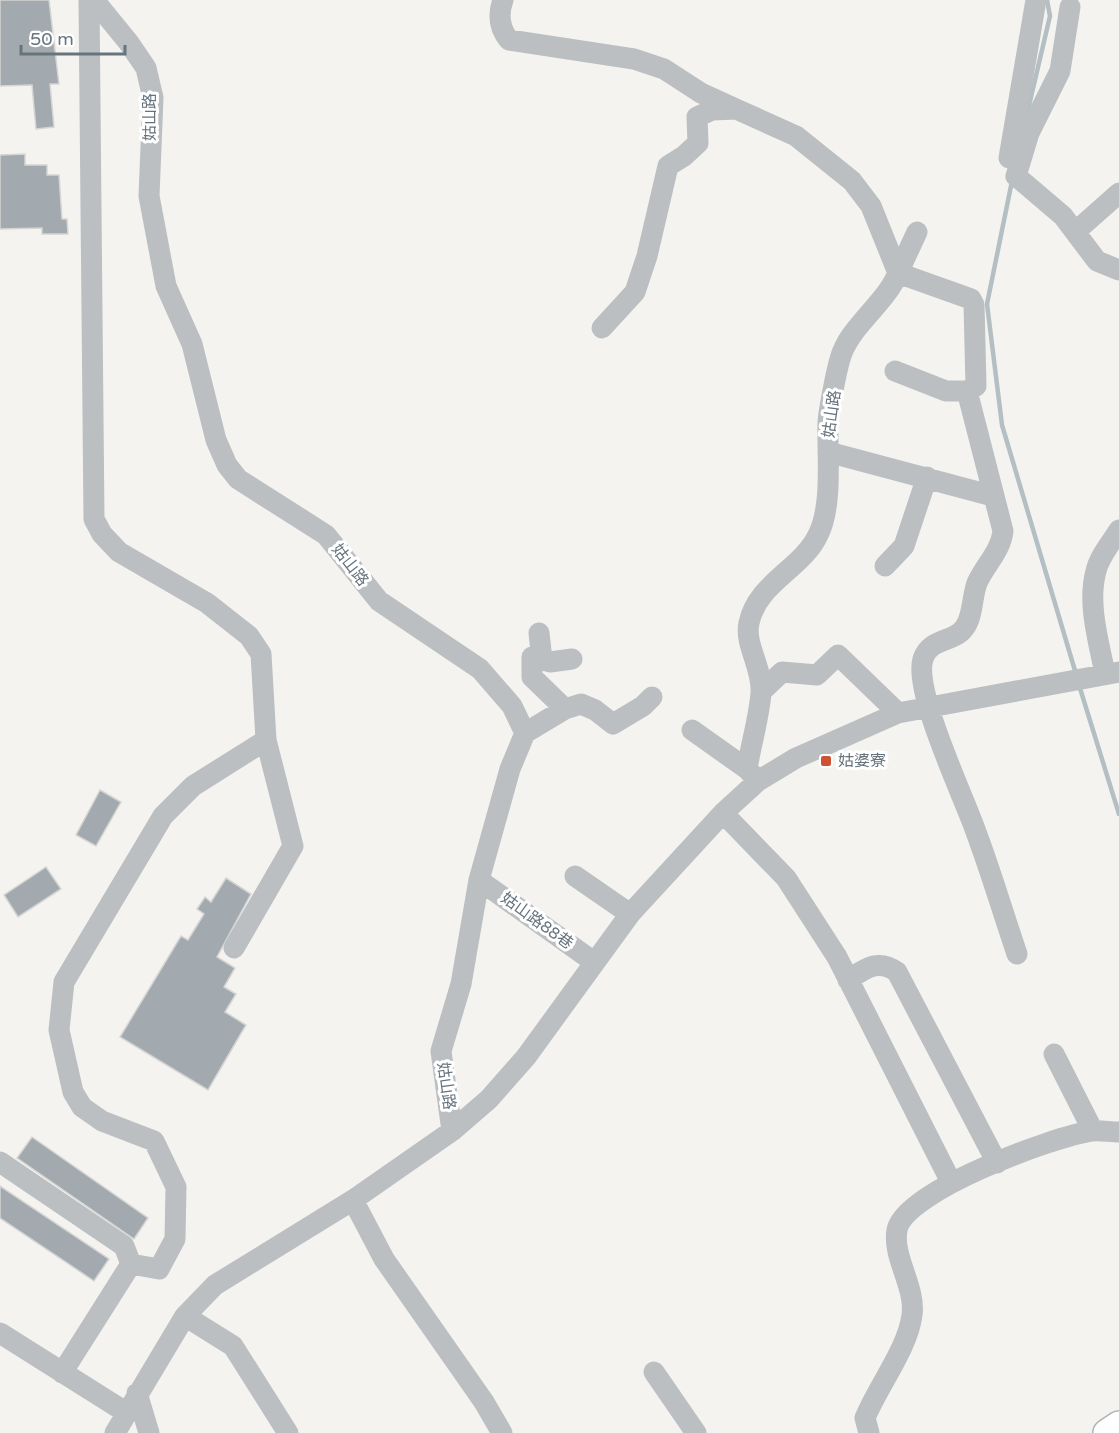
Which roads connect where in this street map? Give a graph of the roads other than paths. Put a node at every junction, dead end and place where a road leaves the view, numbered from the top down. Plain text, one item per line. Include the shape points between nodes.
1 (89, 0) edge
2 (94, 0) edge
3 (503, 0) edge
4 (1036, 0) edge
5 (1071, 2) edge
6 (736, 109) junction
7 (1016, 176) junction
8 (1119, 193) edge
9 (917, 232) dead end
10 (1075, 232) junction
11 (1119, 270) edge
12 (898, 273) junction
13 (602, 328) dead end
14 (894, 371) dead end
15 (967, 391) junction
16 (828, 452) junction
17 (927, 477) junction
18 (993, 496) junction
19 (1119, 530) edge
20 (885, 566) dead end
21 (539, 633) dead end
22 (572, 659) dead end
23 (542, 660) junction
24 (1105, 674) edge
25 (762, 692) junction
26 (652, 697) dead end
27 (565, 710) junction
28 (929, 710) junction
29 (898, 714) junction
30 (692, 730) dead end
31 (525, 733) junction
32 (266, 740) junction
33 (753, 775) junction
34 (723, 813) junction
35 (575, 876) dead end
36 (479, 880) junction
37 (630, 914) junction
38 (234, 948) dead end
39 (1017, 954) dead end
40 (594, 962) junction
41 (848, 980) junction
42 (1054, 1054) dead end
43 (452, 1131) junction
44 (1093, 1131) junction
45 (1119, 1132) edge
46 (0, 1162) edge
47 (997, 1163) junction
48 (951, 1182) junction
49 (353, 1200) junction
50 (131, 1264) junction
51 (186, 1316) junction
52 (0, 1333) edge
53 (654, 1372) dead end
54 (62, 1373) junction
55 (137, 1393) junction
56 (127, 1413) junction
57 (1119, 1425) edge
58 (115, 1433) edge
59 (149, 1433) edge
60 (288, 1433) edge
61 (502, 1433) edge
62 (696, 1433) edge
63 (869, 1433) edge
64 (1107, 1433) edge

1 - 32 street via 94,519 120,552 207,603 249,636 261,654
2 - 31 street, 姑山路 via 146,68 153,98 149,196 166,286 192,344 216,440 227,465 238,479 326,535 379,601 480,669 512,706
3 - 6 street via 499,11 502,32 509,40 634,59 664,69 701,93
4 - 7 street via 1008,168
5 - 7 street via 1060,71 1029,133
6 - 12 street via 796,136 852,181 876,216
6 - 13 street via 712,110 696,117 698,143 668,166 635,292
7 - 10 street
8 - 10 street
9 - 12 street, 姑山路
10 - 11 street via 1096,261
12 - 15 street via 971,299 976,386
12 - 16 street, 姑山路 via 843,351 828,419
14 - 15 street via 946,391
15 - 18 street
16 - 17 street
16 - 25 street, 姑山路 via 825,510 819,533 810,548 759,598 749,624 747,636 758,664
17 - 18 street
17 - 20 street via 904,546
18 - 28 street via 1002,539 977,582 966,627 938,641 923,658 921,672
19 - 24 street via 1094,580 1093,615
21 - 23 street
22 - 23 street
23 - 27 street via 532,657 532,677
24 - 28 street, 姑山路
25 - 29 street via 782,672 817,675 838,655
25 - 33 street, 姑山路
26 - 27 street via 613,724 581,704
27 - 31 street
28 - 29 street, 姑山路
28 - 39 street via 977,834
29 - 33 street, 姑山路
30 - 33 street
31 - 36 street, 姑山路 via 510,769
32 - 38 street via 292,846
32 - 50 street via 194,786 163,816 64,982 59,1030 73,1092 82,1107 102,1121 154,1142 176,1187 175,1239 159,1269
33 - 34 street, 姑山路
34 - 37 street, 姑山路
34 - 41 street via 786,878
35 - 37 street
36 - 40 street, 姑山路88巷
36 - 43 street, 姑山路 via 461,984 441,1051
37 - 40 street, 姑山路
40 - 43 street, 姑山路 via 526,1057 489,1099
41 - 47 street via 873,965 887,964 897,972
41 - 48 street
42 - 44 street
43 - 49 street, 姑山路
44 - 45 street
44 - 47 street via 1052,1141
46 - 50 street via 124,1246
47 - 48 street
48 - 63 street via 926,1197 897,1228 913,1313 907,1334 865,1418
49 - 51 street, 姑山路 via 215,1285
49 - 61 street via 384,1259
50 - 54 street
51 - 55 street, 姑山路
51 - 60 street via 233,1346
52 - 54 street
53 - 62 street
54 - 56 street
55 - 56 street, 姑山路
55 - 59 street
56 - 58 street, 姑山路
57 - 64 main road

